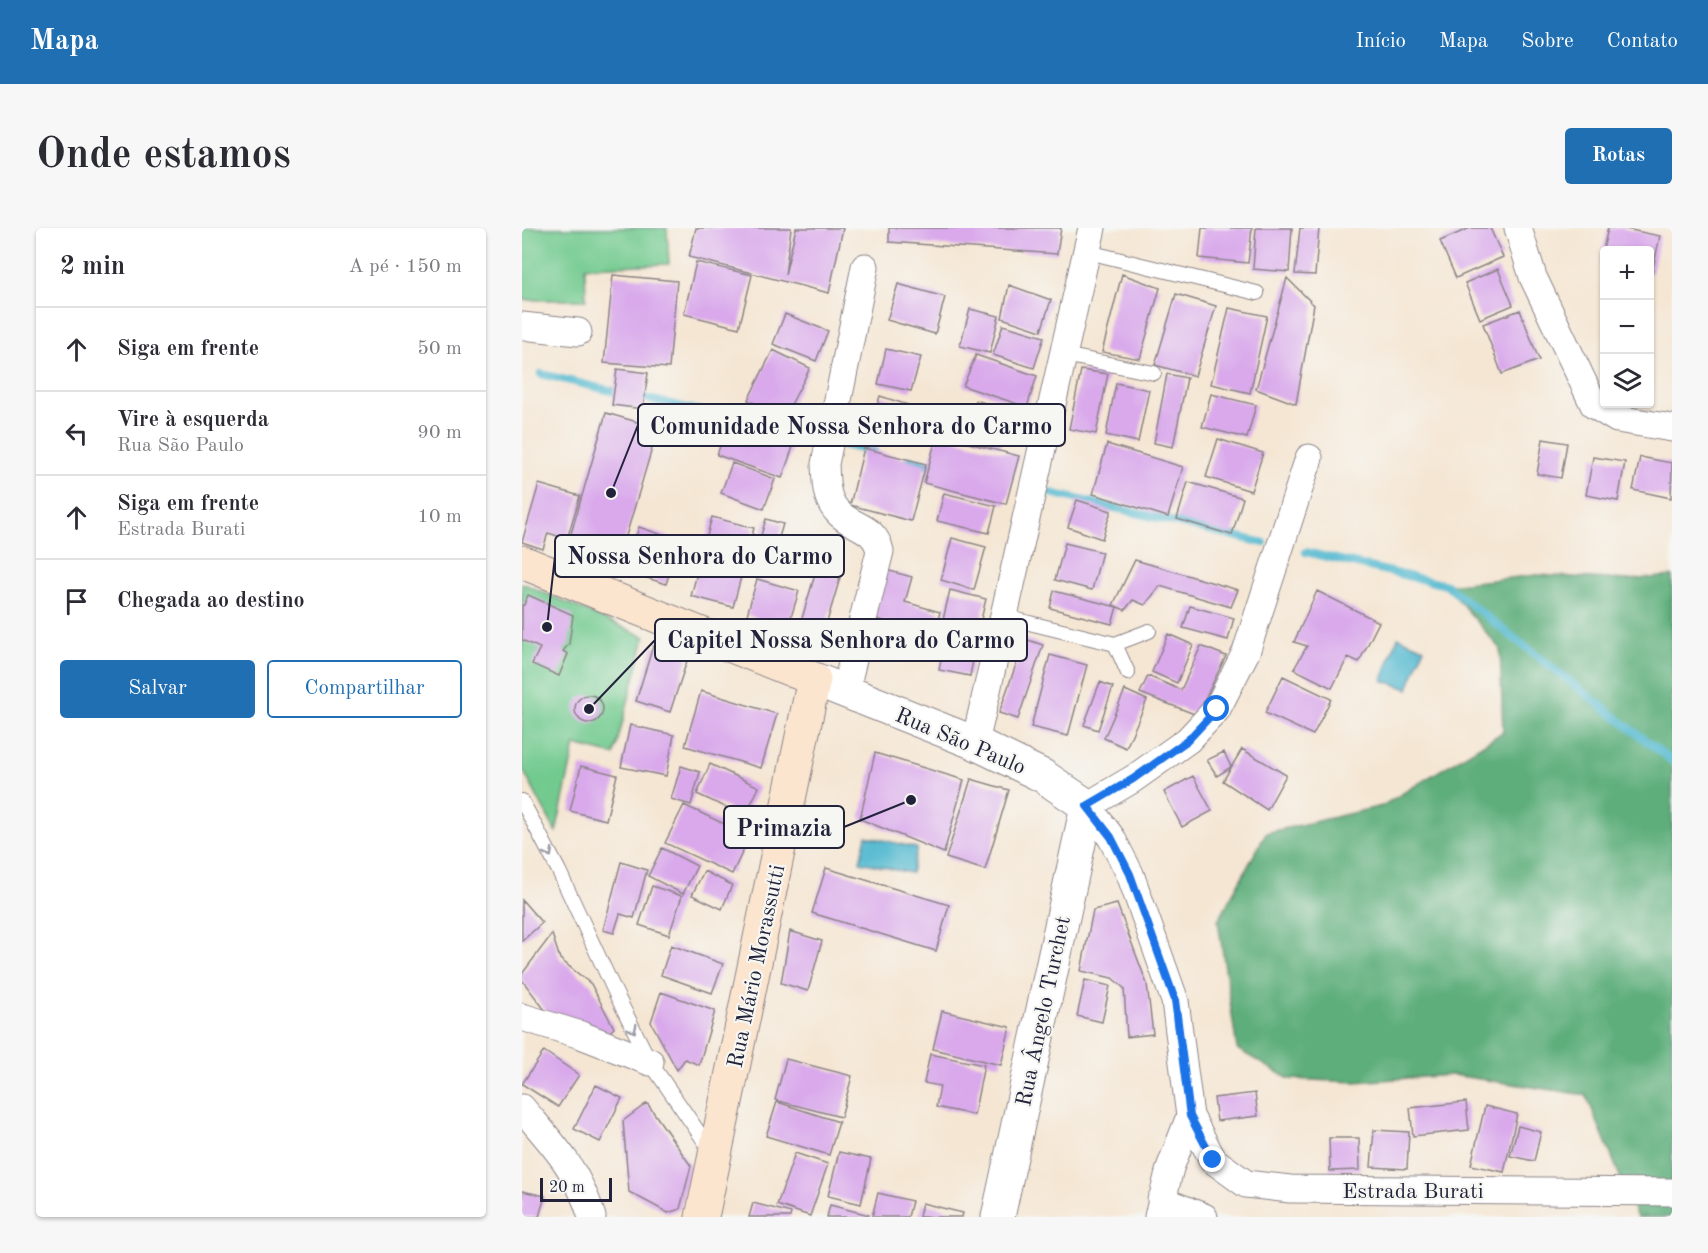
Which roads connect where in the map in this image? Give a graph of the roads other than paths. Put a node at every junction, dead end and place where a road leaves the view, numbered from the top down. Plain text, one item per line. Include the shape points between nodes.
1 (1518, 228) edge
2 (1090, 240) edge
3 (865, 267) dead end
4 (1257, 293) dead end
5 (522, 326) edge
6 (578, 332) dead end
7 (1064, 354) junction
8 (1154, 373) dead end
9 (1672, 428) edge
10 (1309, 458) dead end
11 (522, 562) edge
12 (1005, 617) junction
13 (1149, 631) dead end
14 (1115, 644) junction
15 (1128, 673) dead end
16 (814, 679) junction
17 (845, 692) junction
18 (975, 743) junction
19 (522, 801) edge
20 (1087, 806) junction
21 (522, 1017) edge
22 (650, 1062) junction
23 (522, 1108) edge
24 (1190, 1116) junction
25 (716, 1158) junction
26 (1672, 1192) edge
27 (1159, 1208) edge
28 (592, 1217) edge
29 (702, 1217) edge
30 (998, 1217) edge
31 (1204, 1217) edge

1 - 9 street via 1533,277 1593,405 1617,419
2 - 4 lane
2 - 7 street
3 - 17 street via 825,464 826,492 836,511 871,533 878,540 880,551
5 - 6 street
7 - 8 lane
7 - 12 street
10 - 20 street via 1246,652 1217,709 1188,740
11 - 16 main road, Rua São Paulo
12 - 14 lane
12 - 18 street
13 - 14 lane
14 - 15 lane
16 - 17 street, Rua São Paulo
16 - 25 main road, Rua Mário Morassutti
17 - 18 street, Rua São Paulo
18 - 20 street, Rua São Paulo via 1043,776
19 -> 22 lane
20 - 24 street, Rua São Paulo via 1111,837 1130,874 1175,1000
20 - 30 street, Rua Ângelo Turchet
21 - 22 street
22 - 25 lane
23 - 28 street via 566,1159
24 - 26 street, Estrada Burati via 1213,1160 1246,1184 1290,1189
24 - 27 street
25 - 29 main road, Rua Mário Morassutti
27 - 31 street

